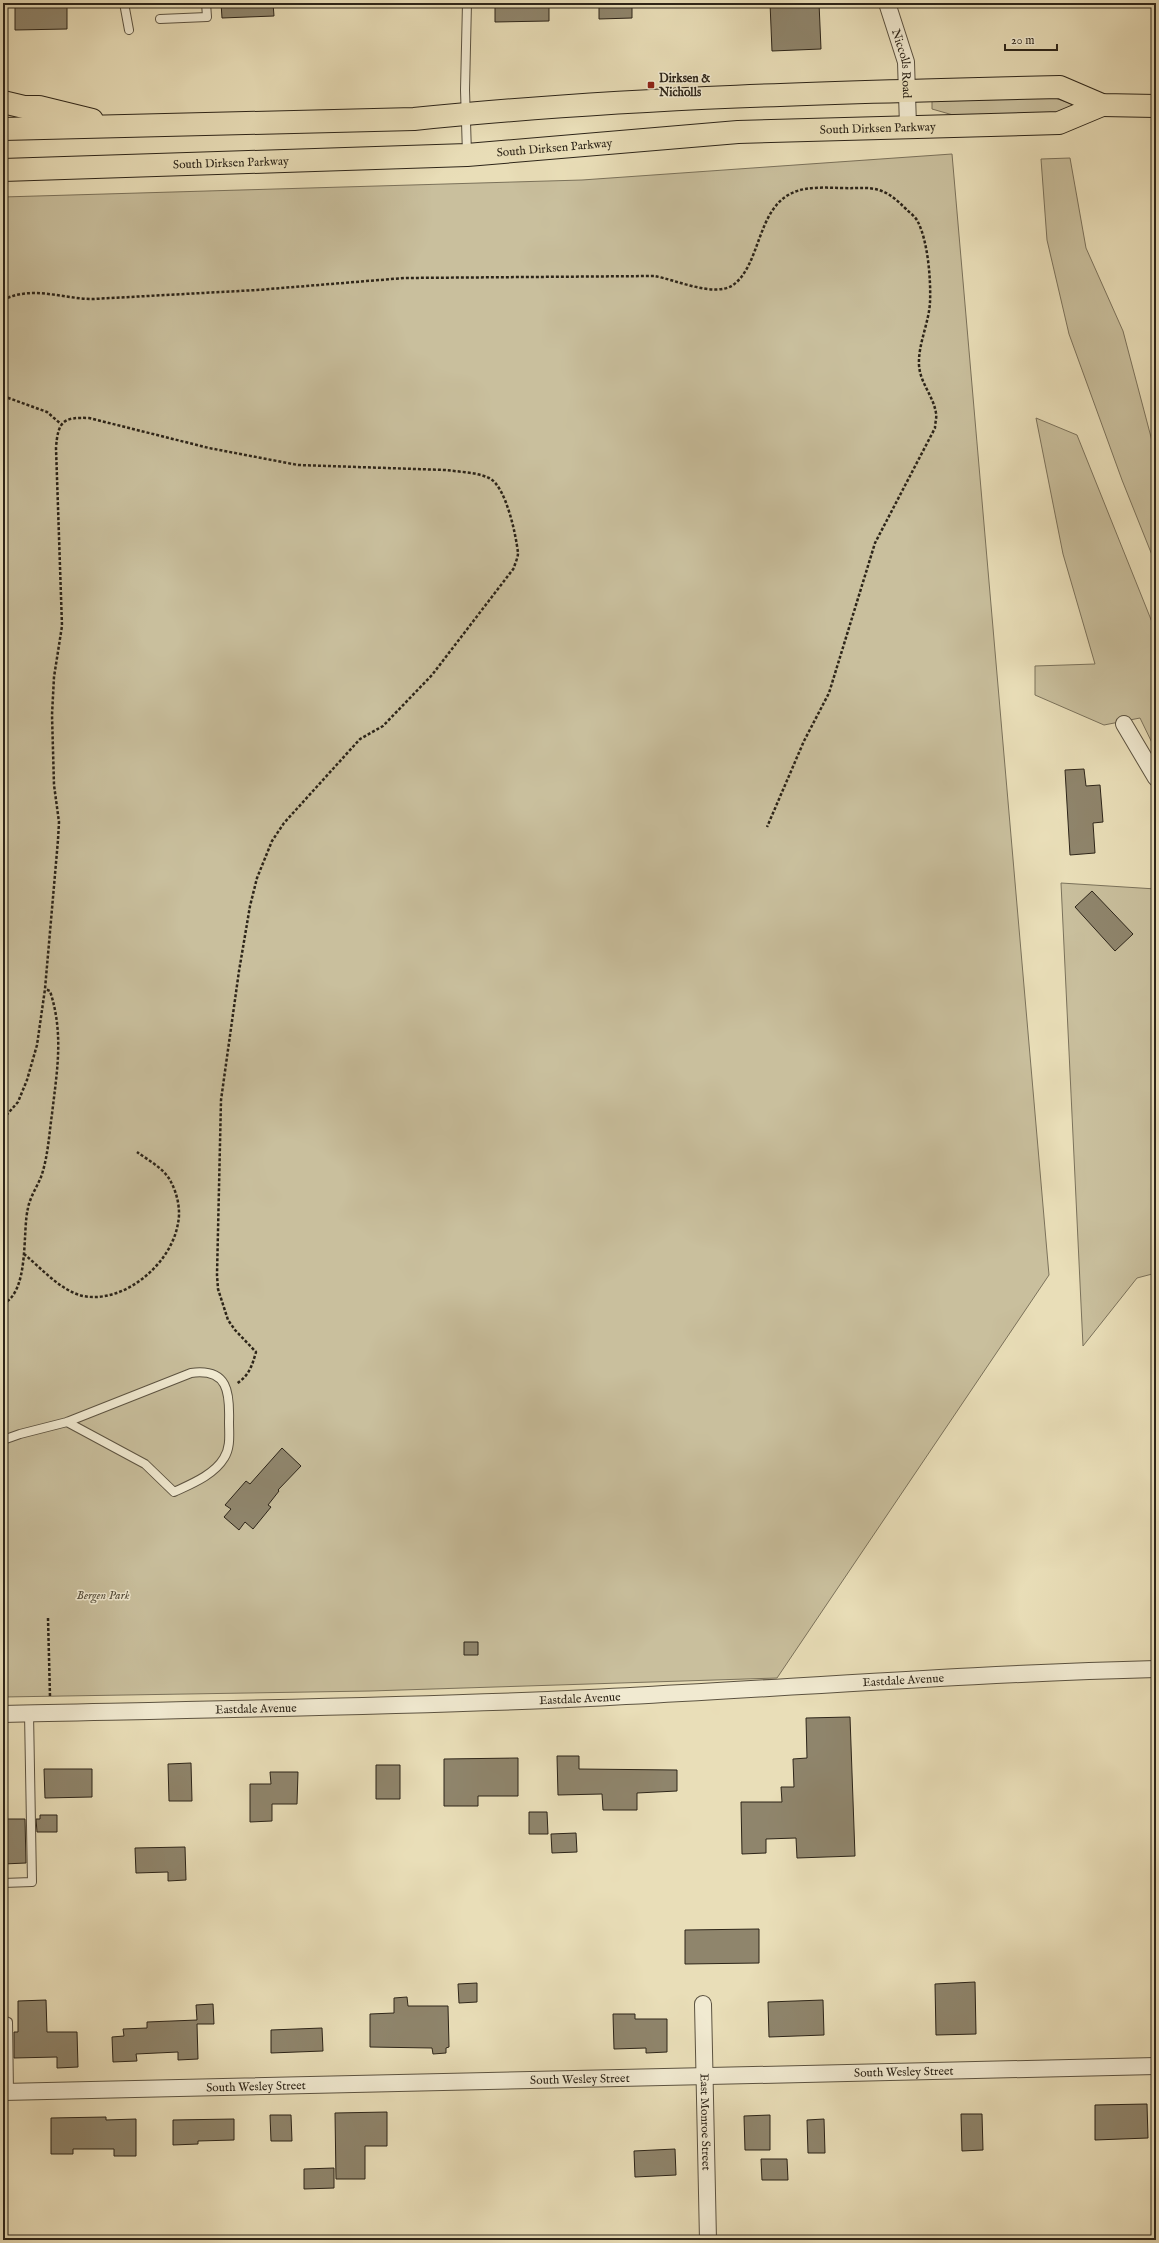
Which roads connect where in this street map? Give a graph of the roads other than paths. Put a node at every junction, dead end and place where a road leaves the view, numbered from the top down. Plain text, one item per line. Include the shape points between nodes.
1 (124, 3) edge
2 (206, 3) edge
3 (467, 3) edge
4 (887, 3) edge
5 (160, 19) dead end
6 (129, 30) dead end
7 (908, 90) junction
8 (3, 102) edge
9 (1102, 105) junction
10 (1156, 106) edge
11 (465, 114) junction
12 (908, 126) junction
13 (116, 127) junction
14 (3, 130) edge
15 (467, 155) junction
16 (14, 170) edge
17 (3, 177) edge
18 (1124, 724) dead end
19 (1156, 778) edge
20 (67, 1422) junction
21 (3, 1440) edge
22 (1156, 1669) edge
23 (29, 1713) junction
24 (3, 1714) edge
25 (3, 1883) edge
26 (703, 2004) dead end
27 (3, 2020) edge
28 (1156, 2066) edge
29 (706, 2076) junction
30 (6, 2092) edge
31 (708, 2240) edge

1 - 6 lane
2 - 5 lane via 206,17
3 - 11 lane
4 - 7 street, Niccolls Road via 906,62
7 - 9 main road, South Dirksen Parkway via 1060,87
7 - 11 main road, South Dirksen Parkway via 752,95
7 - 12 street, Niccolls Road
8 - 13 main road via 24,107 39,106
9 - 10 main road, South Dirksen Parkway
9 - 12 main road, South Dirksen Parkway via 1059,123
11 - 13 main road, South Dirksen Parkway via 414,119
11 - 15 lane
12 - 15 main road, South Dirksen Parkway via 738,132
13 - 14 main road, South Dirksen Parkway
15 - 16 main road, South Dirksen Parkway
16 - 17 main road, South Dirksen Parkway
18 - 19 street
20 - 20 lane via 191,1373 205,1371 216,1375 225,1384 230,1400 229,1445 224,1458 214,1470 174,1492 145,1464
20 - 21 lane
22 - 23 street, Eastdale Avenue via 1041,1672 549,1700
23 - 24 street, Eastdale Avenue
23 - 25 lane via 32,1882
26 - 29 street, East Monroe Street
27 - 30 lane via 8,2022
28 - 29 street, South Wesley Street
29 - 30 street, South Wesley Street
29 - 31 street, East Monroe Street

